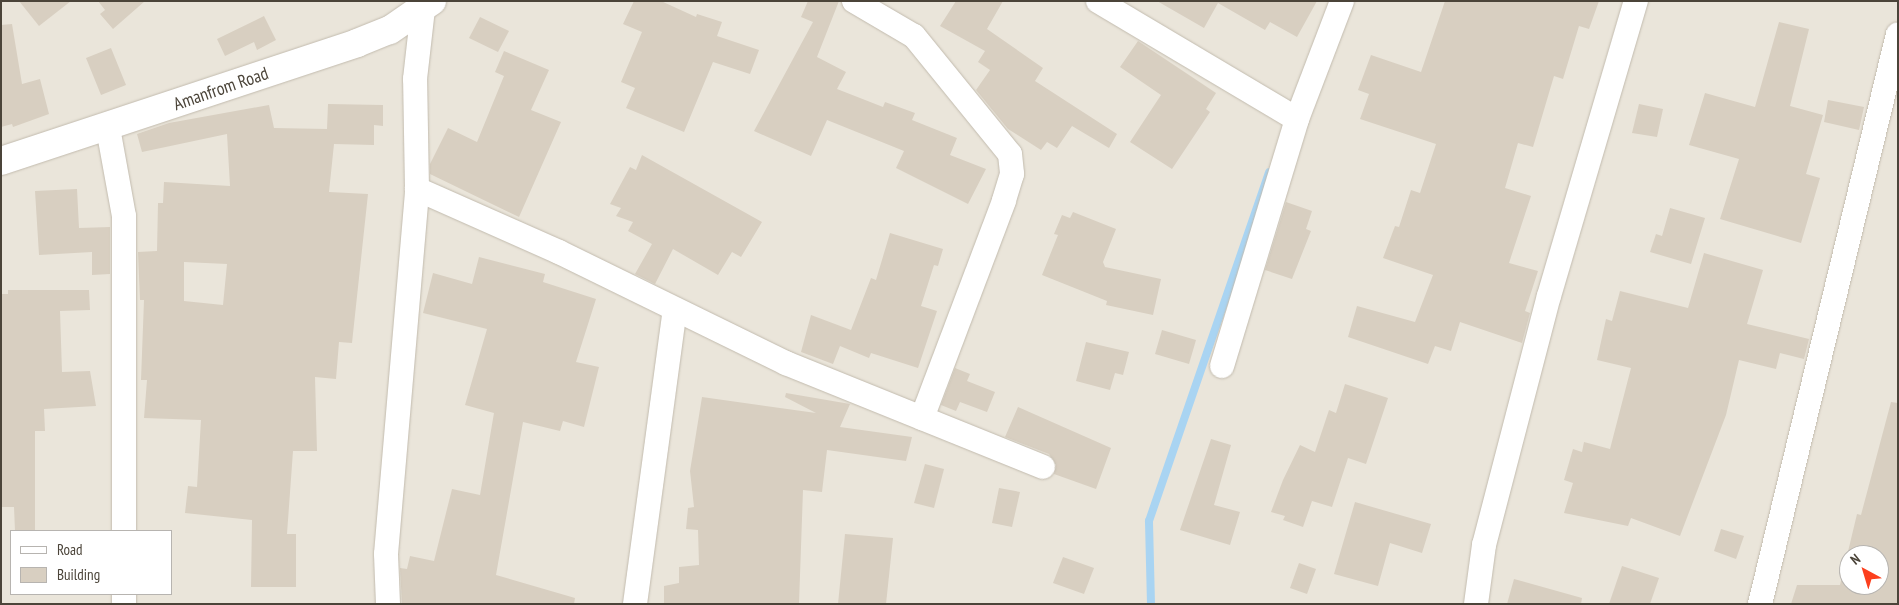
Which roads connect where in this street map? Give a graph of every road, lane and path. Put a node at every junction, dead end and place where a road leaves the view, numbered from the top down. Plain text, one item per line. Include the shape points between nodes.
1 (854, 1) edge
2 (1098, 1) edge
3 (1342, 1) edge
4 (1636, 1) edge
5 (428, 5) edge
6 (1898, 34) edge
7 (1894, 61) edge
8 (1297, 119) junction
9 (108, 128) junction
10 (1, 161) edge
11 (418, 189) junction
12 (675, 310) junction
13 (1222, 366) dead end
14 (922, 418) junction
15 (1043, 467) dead end
16 (124, 530) edge
17 (388, 604) edge
18 (635, 604) edge
19 (1476, 604) edge
20 (1760, 604) edge

1 - 14 street via 914,36 984,127 1010,154 1012,174 1004,200
2 - 8 street
3 - 8 street
4 - 19 street via 1549,296 1484,545
5 - 9 street, Amanfrom Road via 357,43
5 - 11 street via 415,79
6 - 7 street
7 - 20 street
8 - 13 street
9 - 10 street, Amanfrom Road
9 - 16 street via 124,216
11 - 12 street via 560,252
11 - 17 street via 386,554
12 - 14 street via 786,363
12 - 18 street
14 - 15 street

